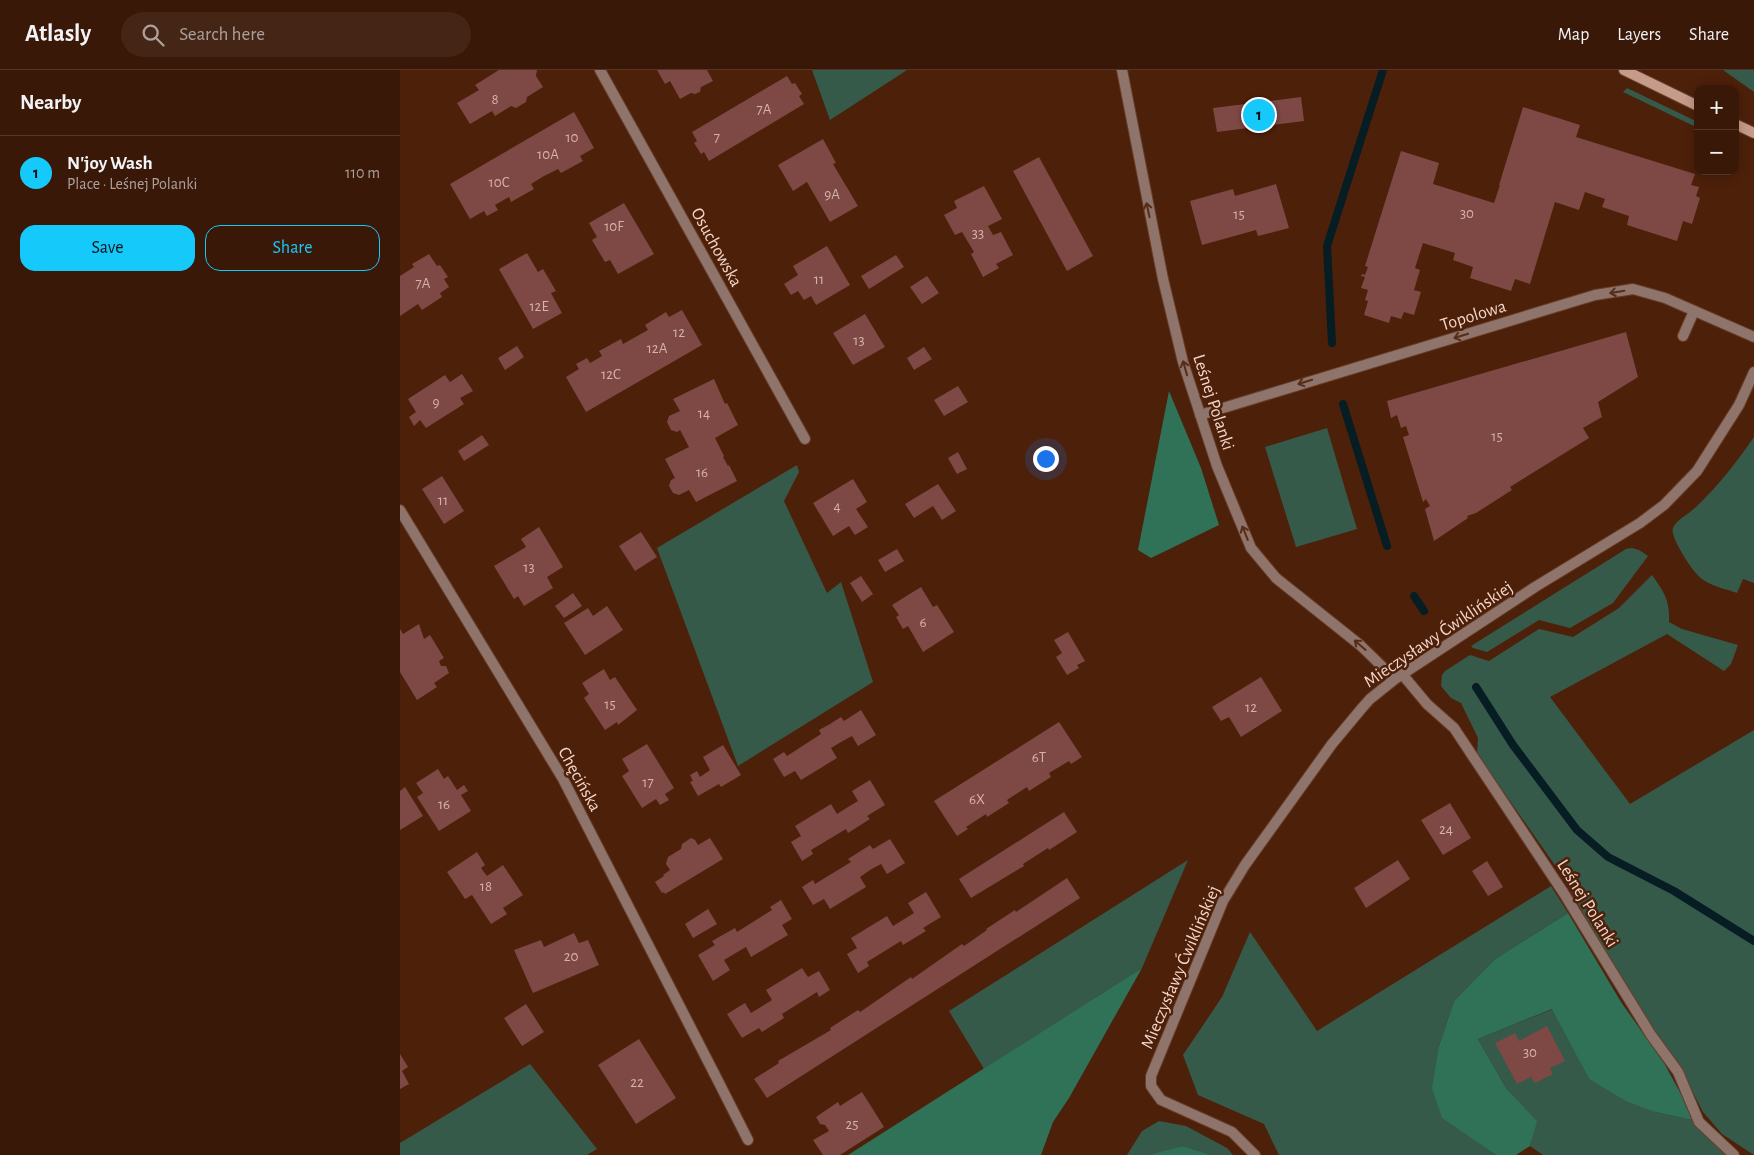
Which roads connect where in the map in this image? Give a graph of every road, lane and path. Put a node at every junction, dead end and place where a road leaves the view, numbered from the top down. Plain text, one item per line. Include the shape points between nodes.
1 (600, 70) edge
2 (1122, 70) edge
3 (1624, 70) edge
4 (1694, 104) edge
5 (1739, 126) edge
6 (1754, 133) edge
7 (1694, 311) junction
8 (1683, 336) dead end
9 (1754, 337) edge
10 (1754, 372) edge
11 (1200, 415) junction
12 (805, 439) dead end
13 (400, 510) edge
14 (1399, 677) junction
15 (748, 1140) dead end
16 (1255, 1155) edge
17 (1734, 1155) edge

1 - 12 street, Osuchowska
11 -> 2 street, Leśnej Polanki via 1170,313
3 - 4 street
5 - 6 street
7 - 8 street
7 - 9 street, Topolowa
7 -> 11 street, Topolowa via 1665,298 1633,290 1595,296
10 - 14 street, Mieczysławy Ćwiklińskiej via 1739,405 1697,472 1664,505
14 -> 11 street, Leśnej Polanki via 1276,578 1251,548
13 - 15 street, Chęcińska via 563,779
14 - 16 street, Mieczysławy Ćwiklińskiej via 1370,698 1332,744 1245,865 1223,901 1151,1076 1151,1086 1161,1100 1232,1132
14 - 17 street, Leśnej Polanki via 1454,728 1678,1072 1699,1122

